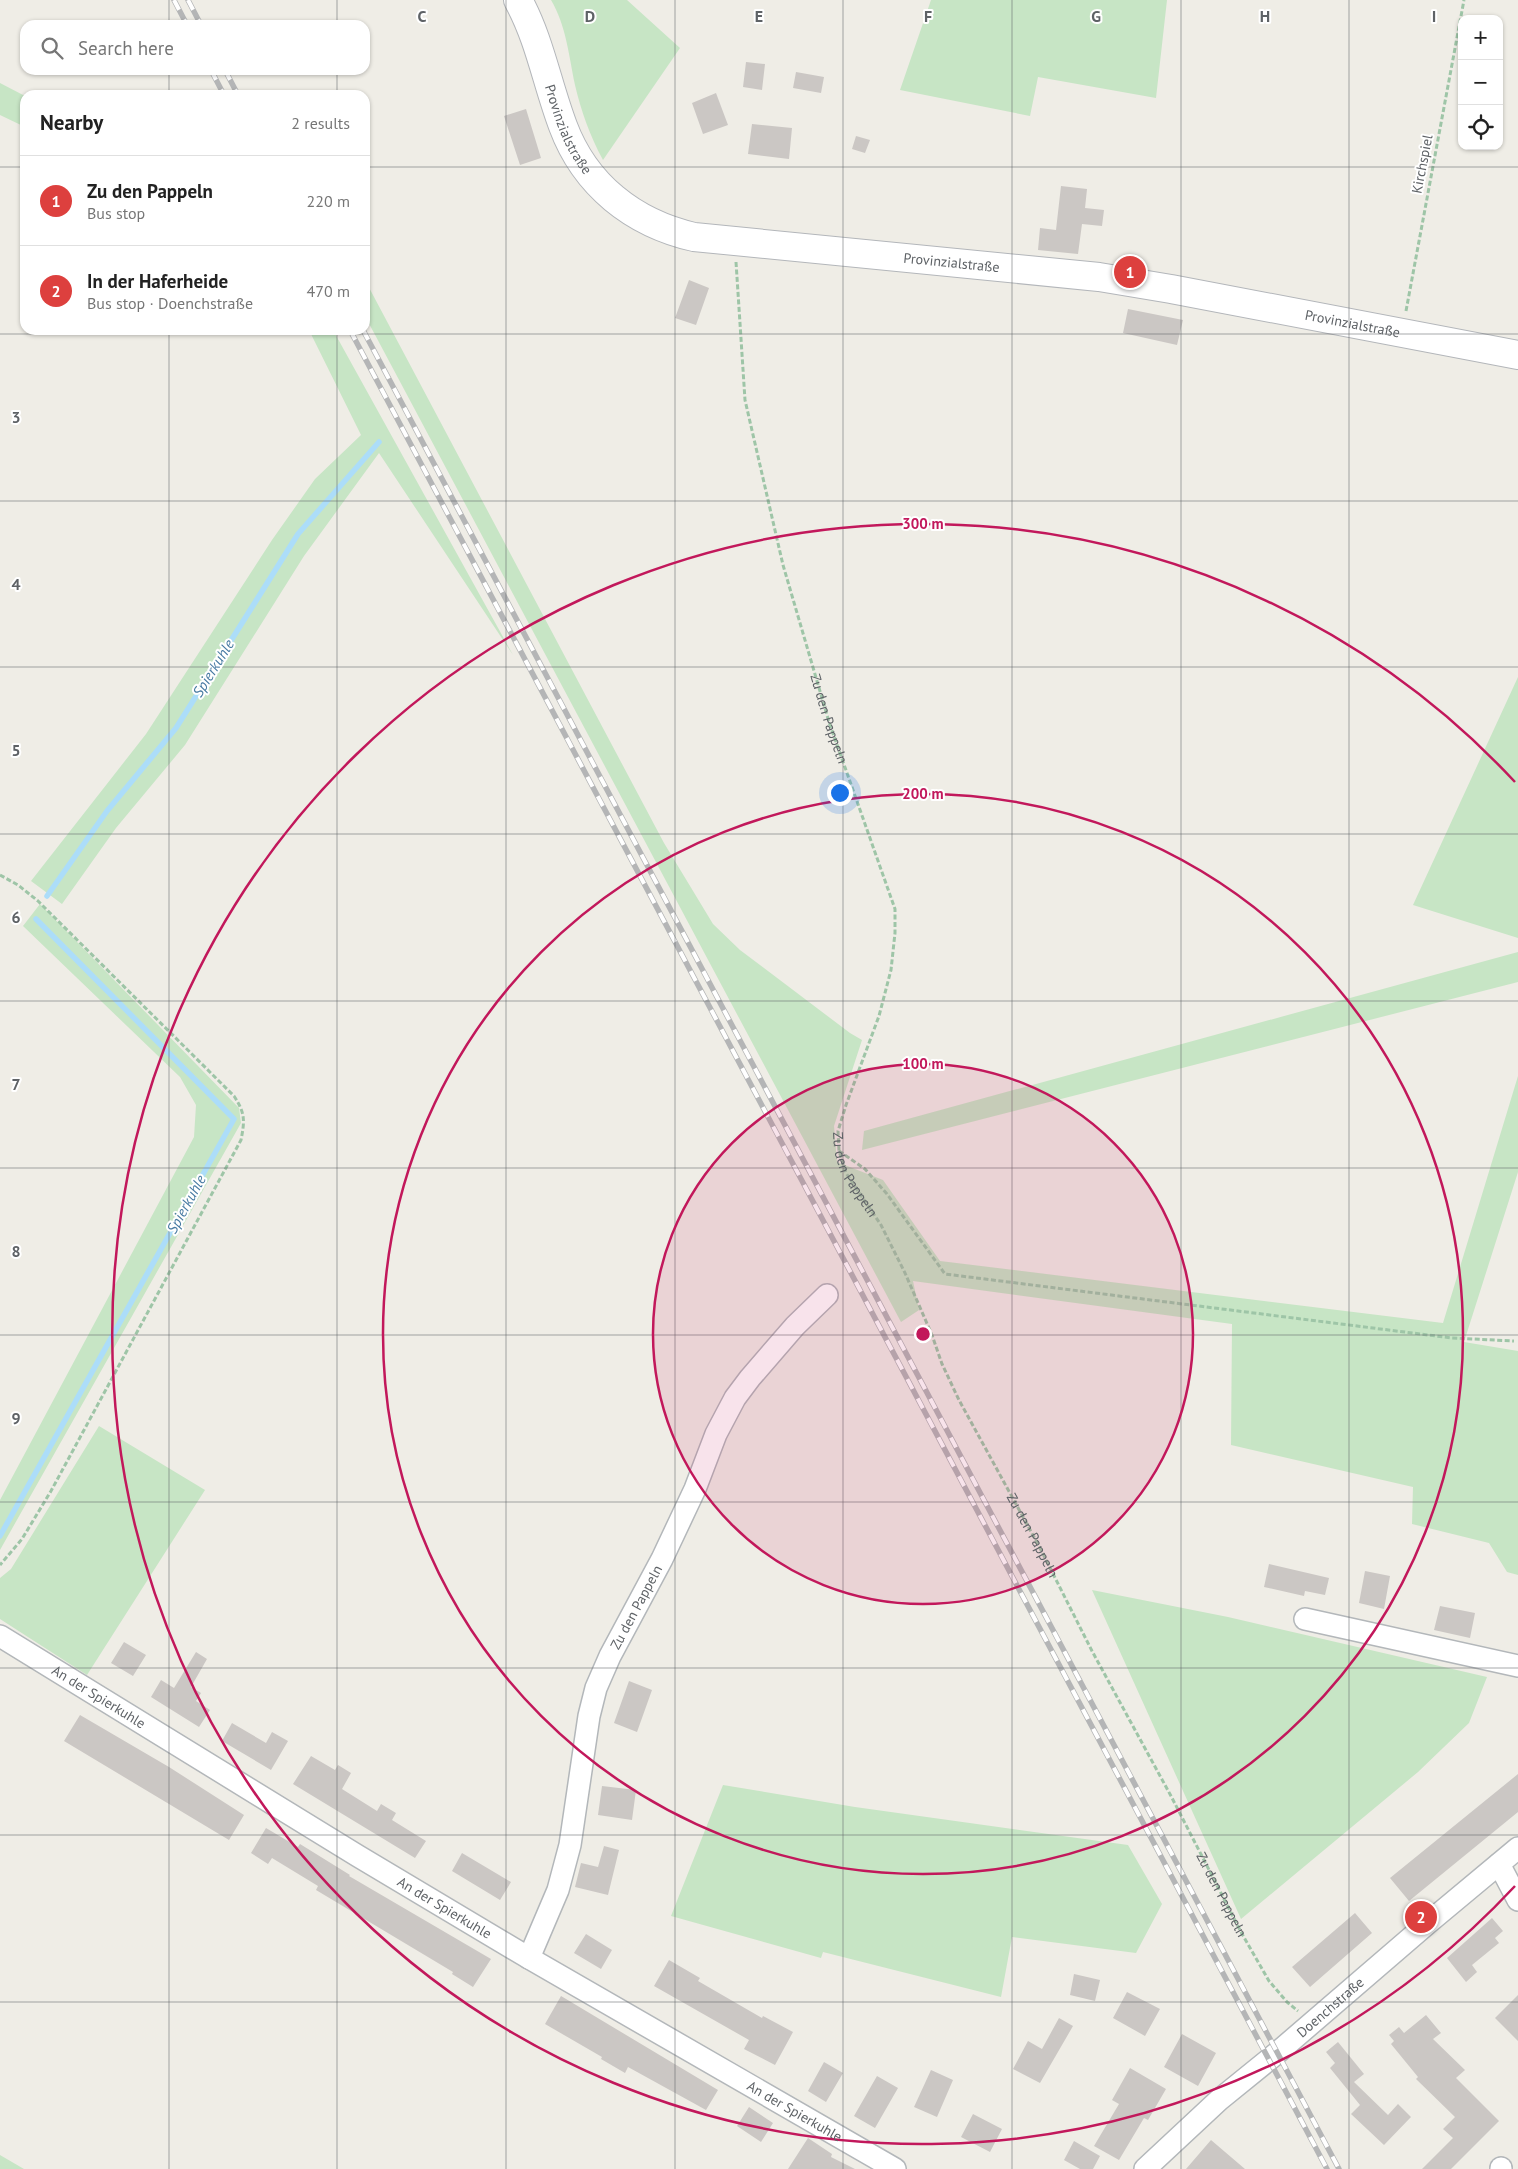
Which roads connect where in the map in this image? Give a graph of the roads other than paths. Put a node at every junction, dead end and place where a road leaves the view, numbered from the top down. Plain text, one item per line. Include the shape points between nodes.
1 (518, 0) edge
2 (1518, 355) edge
3 (827, 1295) dead end
4 (1305, 1619) dead end
5 (0, 1636) edge
6 (1518, 1666) edge
7 (1518, 1848) edge
8 (1499, 1864) junction
9 (1518, 1900) edge
10 (529, 1958) junction
11 (895, 2169) edge
12 (1145, 2169) edge

1 - 2 street, Provinzialstraße via 535,35 563,126 578,157 598,184 630,211 664,229 694,237 1100,277
3 - 10 street, Zu den Pappeln via 795,1326 735,1398 662,1559 610,1656 596,1688 589,1716 567,1854 558,1890
4 - 6 street
5 - 10 street, An der Spierkuhle
7 - 8 street, Doenchstraße
8 - 9 street
8 - 12 street, Doenchstraße via 1220,2100
10 - 11 street, An der Spierkuhle

